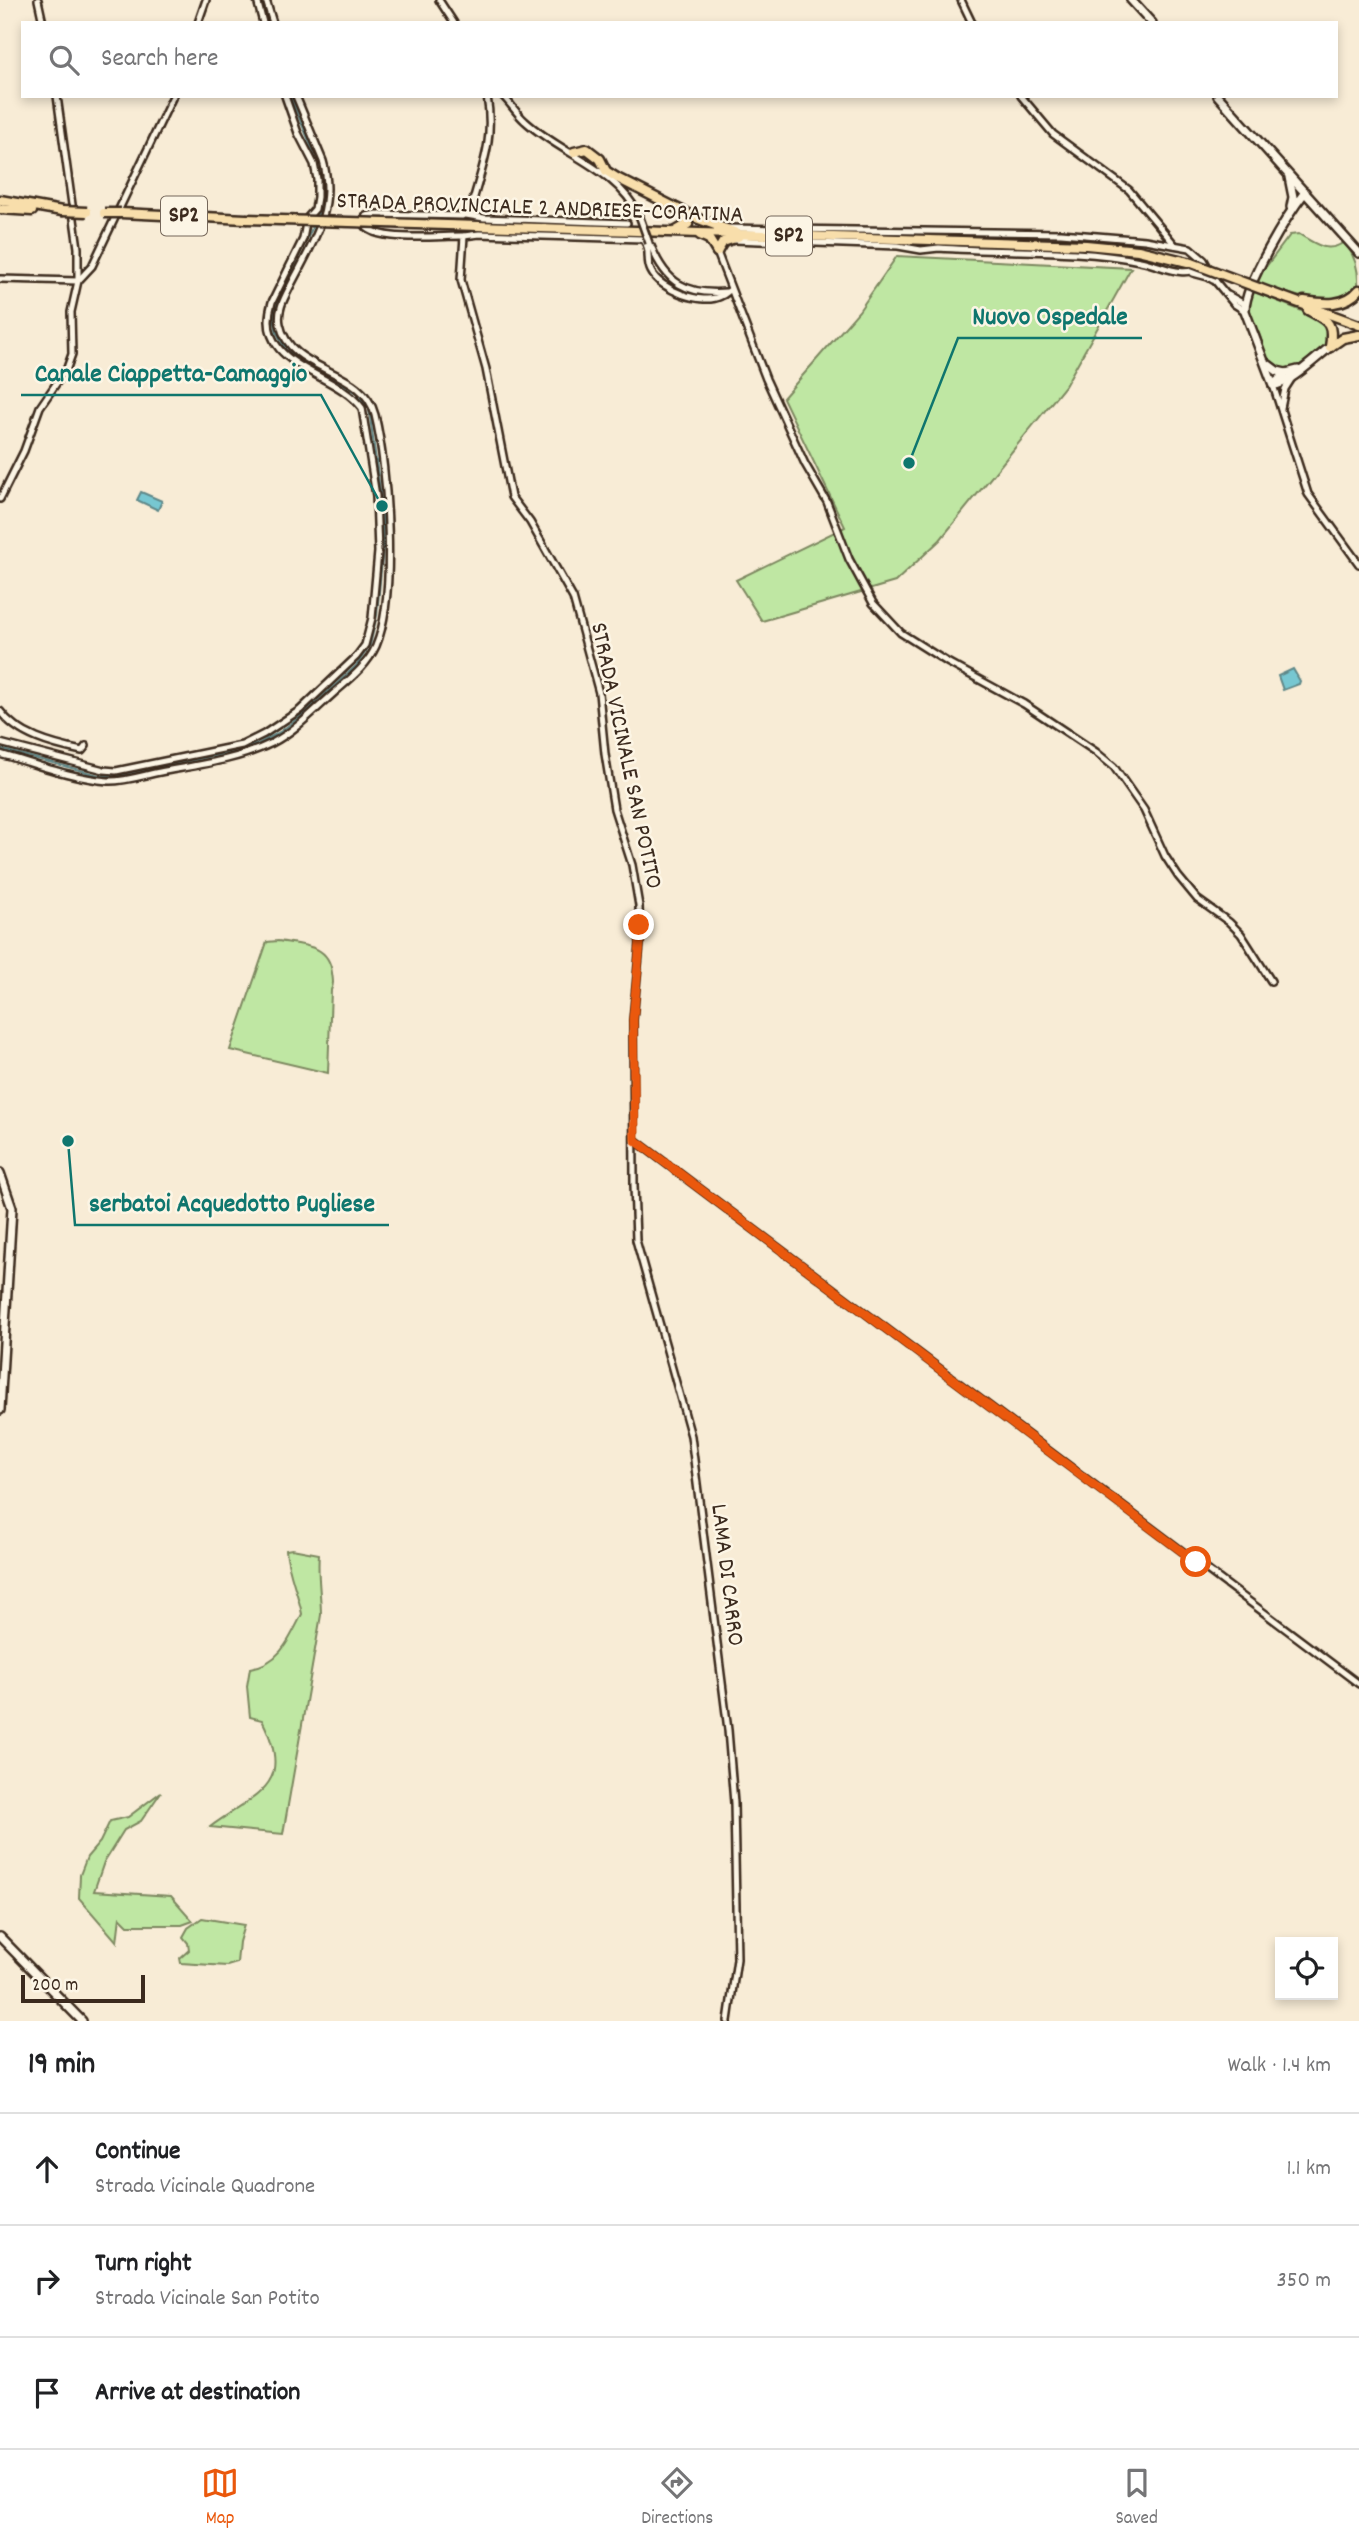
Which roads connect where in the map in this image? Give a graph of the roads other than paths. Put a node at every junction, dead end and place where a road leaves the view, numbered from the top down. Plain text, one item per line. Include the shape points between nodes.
1 (38, 0) edge
2 (206, 0) edge
3 (257, 0) edge
4 (266, 0) edge
5 (439, 0) edge
6 (961, 0) edge
7 (1131, 0) edge
8 (43, 21) edge
9 (199, 21) edge
10 (268, 21) edge
11 (269, 21) edge
12 (453, 21) edge
13 (971, 21) edge
14 (1150, 21) edge
15 (57, 98) edge
16 (172, 98) edge
17 (286, 98) edge
18 (297, 98) edge
19 (486, 98) edge
20 (505, 98) edge
21 (1023, 98) edge
22 (1220, 98) edge
23 (308, 127) junction
24 (297, 130) junction
25 (590, 150) junction
26 (574, 152) junction
27 (586, 161) junction
28 (1288, 173) junction
29 (1305, 192) junction
30 (1293, 197) junction
31 (0, 200) edge
32 (0, 209) edge
33 (62, 211) junction
34 (682, 211) junction
35 (1289, 213) junction
36 (466, 215) junction
37 (627, 223) dead end
38 (721, 228) junction
39 (673, 232) junction
40 (696, 233) junction
41 (746, 235) junction
42 (464, 236) junction
43 (730, 240) junction
44 (1175, 245) junction
45 (717, 252) junction
46 (1359, 253) edge
47 (293, 258) junction
48 (1204, 260) junction
49 (302, 263) junction
50 (1191, 268) junction
51 (0, 279) edge
52 (78, 281) junction
53 (1216, 282) junction
54 (1359, 290) edge
55 (728, 291) junction
56 (1248, 292) junction
57 (1226, 293) junction
58 (1276, 294) junction
59 (1233, 296) junction
60 (1293, 301) junction
61 (1245, 307) junction
62 (1359, 325) edge
63 (1359, 335) edge
64 (1330, 347) junction
65 (306, 358) junction
66 (1262, 359) junction
67 (301, 366) junction
68 (1289, 376) junction
69 (1273, 385) junction
70 (1281, 411) junction
71 (379, 443) junction
72 (368, 444) junction
73 (0, 499) edge
74 (378, 552) junction
75 (389, 552) junction
76 (1359, 564) edge
77 (347, 666) junction
78 (355, 675) junction
79 (0, 711) edge
80 (0, 743) edge
81 (86, 746) dead end
82 (0, 754) edge
83 (52, 757) junction
84 (181, 757) junction
85 (49, 768) junction
86 (183, 768) junction
87 (1271, 981) dead end
88 (635, 1140) junction
89 (0, 1173) edge
90 (0, 1402) edge
91 (0, 1410) edge
92 (1359, 1684) edge
93 (0, 1937) edge
94 (82, 2021) edge
95 (727, 2021) edge

1 - 8 street
2 - 9 street
3 - 10 street
4 - 11 street
5 - 12 street
6 - 13 street
7 - 14 main road
15 - 52 street via 78,248
16 - 52 street via 92,266
17 - 24 street
18 - 23 street
19 - 36 street via 489,144
20 - 26 street via 525,121
21 - 44 street via 1053,134 1129,190
22 - 28 main road
23 - 24 street
23 - 49 street via 326,172 327,203
24 - 47 street via 314,164 317,188 316,209 307,218
25 - 26 main road
25 - 27 main road
25 - 34 main road via 606,171
26 - 27 street
27 - 55 street, bridge via 631,199 658,263 675,283 714,293
28 - 29 main road
28 - 30 main road
29 - 30 main road
29 - 35 main road
29 - 46 main road
30 - 35 main road
31 - 33 main road
32 - 33 main road, STRADA PROVINCIALE 2 ANDRIESE-CORATINA / SP2
33 - 39 main road, STRADA PROVINCIALE 2 ANDRIESE-CORATINA / SP2, bridge
34 - 38 main road
34 - 39 main road via 688,224
35 - 56 main road
36 - 37 street
36 - 42 street via 384,213 363,219 368,231 396,236
38 - 41 main road
38 - 44 street via 1061,233
39 - 40 main road, STRADA PROVINCIALE 2 ANDRIESE-CORATINA / SP2
40 - 41 main road, STRADA PROVINCIALE 2 ANDRIESE-CORATINA / SP2
40 - 45 main road via 709,239
41 - 43 main road
41 - 50 main road, STRADA PROVINCIALE 2 ANDRIESE-CORATINA / SP2 via 1112,247 1163,254
42 - 55 street via 643,239 650,270 664,285 688,297 721,296
42 - 88 street, STRADA VICINALE SAN POTITO via 461,280 486,369 511,498 530,522 573,598 599,693 614,809 632,865 640,944 633,1020
43 - 45 main road
43 - 50 street via 1072,254 1140,261 1177,272
44 - 48 street via 1190,248
45 - 55 street
47 - 49 street
47 - 67 street via 269,313 271,335 279,350
48 - 50 street via 1202,267
48 - 53 street
49 - 65 street via 281,305 279,323 286,342
50 - 53 street
50 - 58 main road, STRADA PROVINCIALE 2 ANDRIESE-CORATINA / SP2, bridge
51 - 52 street
52 - 73 street via 71,312 70,362 40,407
53 - 57 street
54 - 58 main road via 1348,300 1331,304
55 - 87 street via 873,603 901,633 1024,704 1114,767 1144,810 1178,876 1197,899 1241,934
56 - 59 street
56 - 61 main road
57 - 59 street
57 - 61 street
58 - 60 main road, STRADA PROVINCIALE 2 ANDRIESE-CORATINA / SP2
59 - 61 street
60 - 62 main road, STRADA PROVINCIALE 2 ANDRIESE-CORATINA / SP2
60 - 64 main road via 1329,323
61 - 66 main road
63 - 64 main road
64 - 68 main road
65 - 67 street
65 - 71 street via 358,386 368,397
66 - 68 main road
66 - 69 main road
67 - 72 street via 362,408
68 - 69 main road via 1283,384
68 - 70 street
69 - 70 street
70 - 76 street via 1308,494
71 - 72 street
71 - 75 street
72 - 74 street
74 - 75 street
74 - 77 street via 370,631 365,645
75 - 78 street via 379,637
77 - 78 street
77 - 84 street via 274,729 242,744
78 - 86 street via 273,742 242,755
79 - 81 street via 33,737 82,751
80 - 83 street
82 - 85 street
83 - 84 street via 116,771
83 - 85 street
84 - 86 street
85 - 86 street via 111,781
88 - 92 street
88 - 95 street, LAMA DI CARRO via 636,1240 691,1436 732,1765 737,1959
89 - 90 main road via 12,1208
90 - 91 main road
93 - 94 main road

